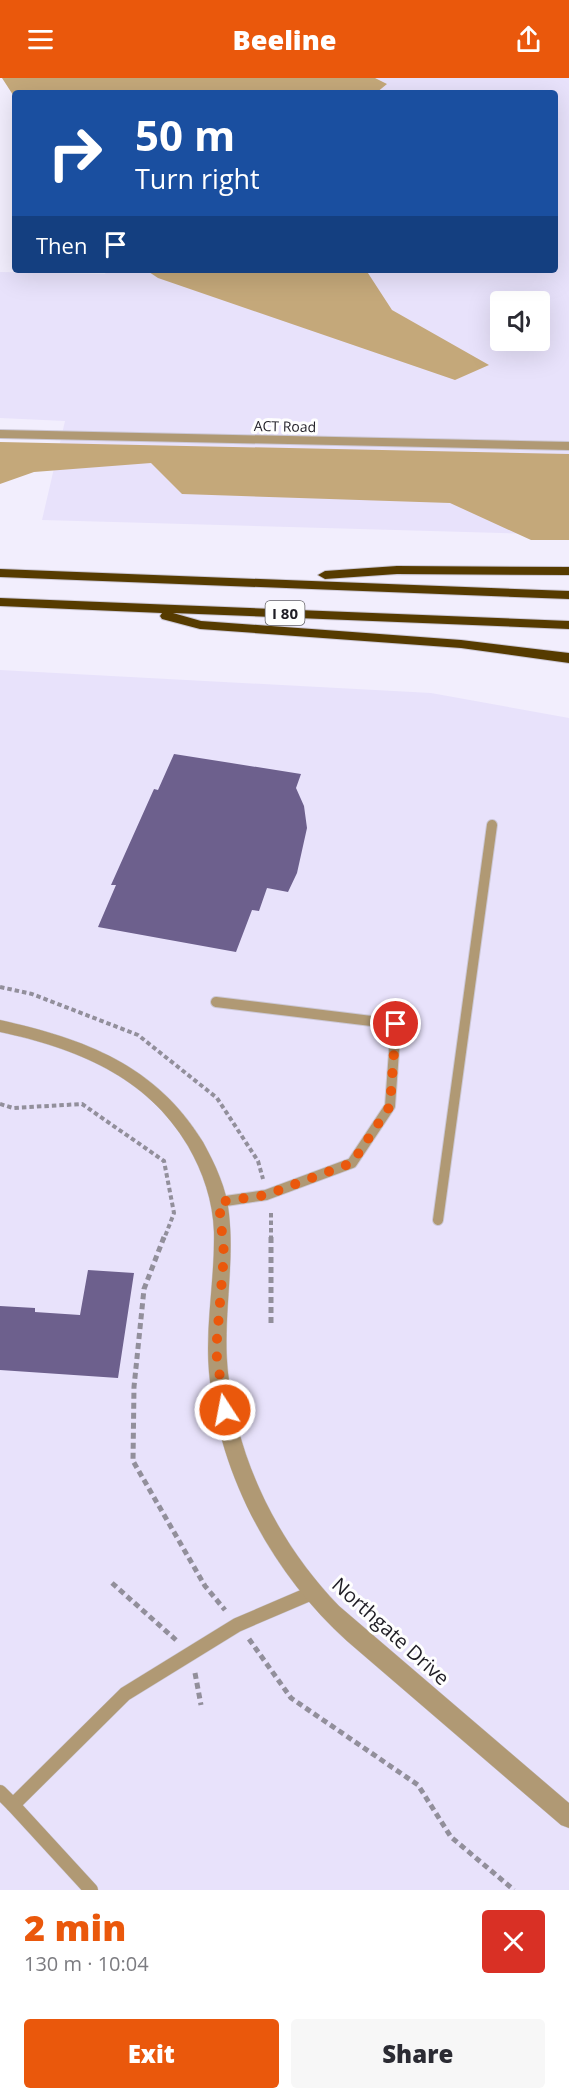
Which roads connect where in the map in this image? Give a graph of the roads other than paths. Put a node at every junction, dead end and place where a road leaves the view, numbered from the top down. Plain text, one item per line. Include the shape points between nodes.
1 (0, 434) edge
2 (569, 446) edge
3 (569, 571) edge
4 (0, 573) edge
5 (234, 582) junction
6 (569, 595) edge
7 (0, 603) edge
8 (131, 607) junction
9 (569, 625) edge
10 (569, 658) edge
11 (492, 825) dead end
12 (216, 1002) dead end
13 (0, 1026) edge
14 (219, 1202) junction
15 (438, 1220) dead end
16 (314, 1592) junction
17 (0, 1792) edge
18 (13, 1805) junction
19 (569, 1817) edge
20 (91, 1890) edge

1 - 2 lane, ACT Road
3 - 5 highway via 397,570
4 - 5 highway, I 80
5 - 6 highway, I 80
7 - 8 highway, I 80
8 - 9 highway, I 80
8 - 10 highway via 200,624 461,644
11 - 15 lane
12 - 14 lane via 396,1024 390,1106 352,1163 266,1195
13 - 14 street, Northgate Drive via 74,1044 141,1080 166,1102 191,1134 213,1179
14 - 16 street, Northgate Drive via 224,1254 216,1351 234,1448 256,1504
16 - 18 lane via 237,1625 125,1694
16 - 19 street, Northgate Drive via 330,1611
17 - 18 lane
18 - 20 lane

